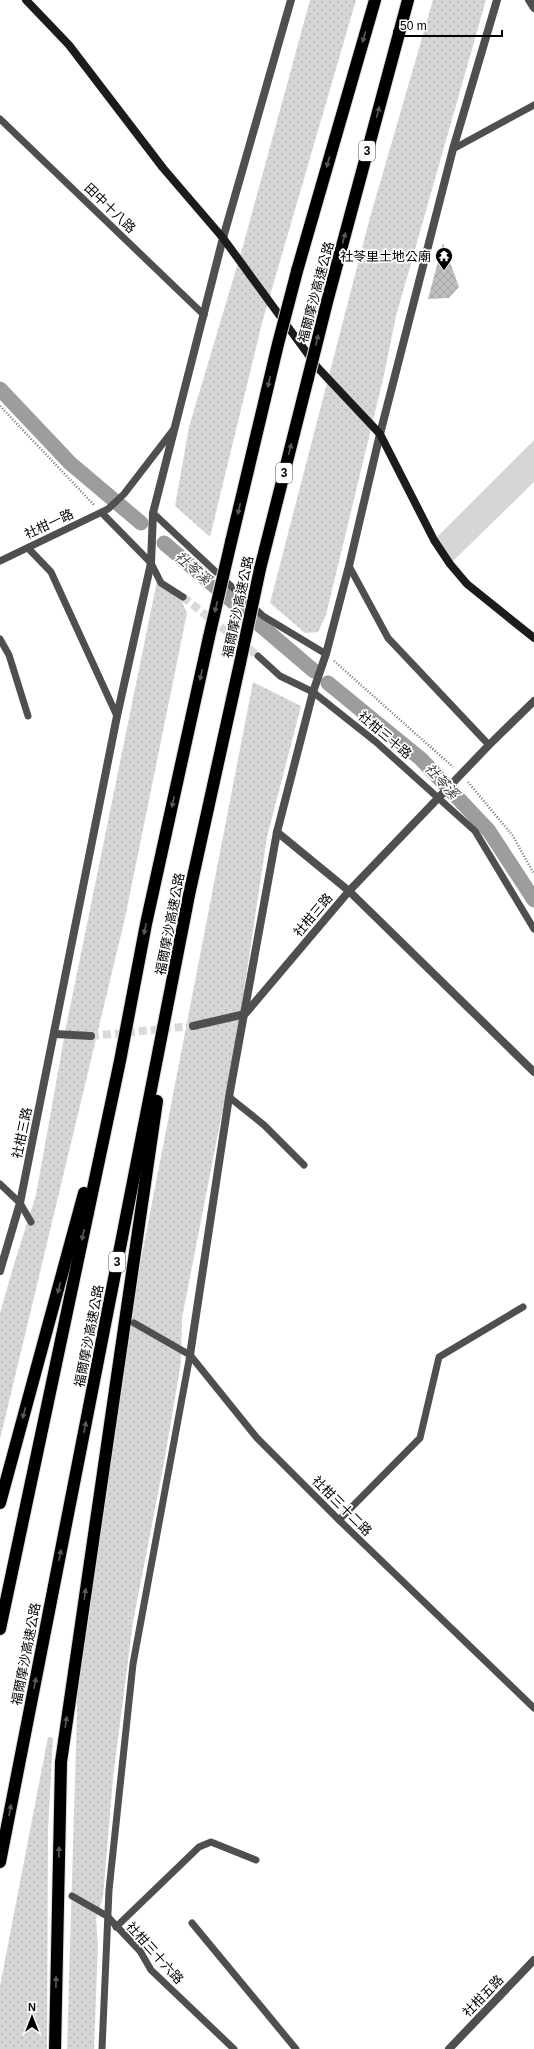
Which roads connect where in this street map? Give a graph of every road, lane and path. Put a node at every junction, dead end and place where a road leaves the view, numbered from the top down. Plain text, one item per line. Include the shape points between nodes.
1 (26, 0) edge
2 (291, 0) edge
3 (375, 0) edge
4 (408, 0) edge
5 (497, 0) edge
6 (529, 0) edge
7 (534, 8) edge
8 (534, 105) edge
9 (0, 119) edge
10 (453, 149) junction
11 (223, 238) junction
12 (204, 315) junction
13 (0, 406) edge
14 (174, 429) junction
15 (380, 434) junction
16 (105, 511) junction
17 (153, 513) junction
18 (28, 548) junction
19 (0, 560) edge
20 (151, 563) junction
21 (349, 566) junction
22 (183, 597) tunnel mouth
23 (534, 638) edge
24 (0, 639) edge
25 (326, 654) junction
26 (258, 656) tunnel mouth
27 (313, 692) junction
28 (534, 701) edge
29 (28, 716) dead end
30 (117, 716) junction
31 (489, 746) junction
32 (461, 774) junction
33 (440, 797) junction
34 (277, 832) junction
35 (534, 874) edge
36 (349, 891) junction
37 (534, 929) edge
38 (179, 947) junction
39 (245, 1014) junction
40 (193, 1026) tunnel mouth
41 (55, 1034) junction
42 (91, 1036) tunnel mouth
43 (120, 1061) junction
44 (534, 1072) edge
45 (229, 1097) junction
46 (304, 1165) dead end
47 (0, 1184) edge
48 (20, 1203) junction
49 (31, 1222) dead end
50 (0, 1271) edge
51 (523, 1307) dead end
52 (134, 1323) dead end
53 (190, 1356) junction
54 (0, 1503) edge
55 (339, 1520) junction
56 (0, 1629) edge
57 (534, 1708) edge
58 (256, 1860) dead end
59 (0, 1862) edge
60 (72, 1896) dead end
61 (107, 1916) junction
62 (192, 1923) dead end
63 (116, 1927) junction
64 (534, 1960) edge
65 (55, 2049) edge
66 (102, 2049) edge
67 (234, 2049) edge
68 (296, 2049) edge
69 (449, 2049) edge

1 - 11 street via 69,45 163,168
2 - 11 street, 社柑三路
3 -> 43 highway, 福爾摩沙高速公路, bridge via 278,344 209,637 146,924
38 -> 4 highway, 福爾摩沙高速公路 / 3, bridge via 260,569 327,302
5 - 10 street
6 - 7 street
8 - 10 lane
9 - 12 lane, 田中十八路
10 - 15 street
11 - 12 street, 社柑三路
11 - 15 street via 318,368
12 - 14 street, 社柑三路
13 - 16 path
14 - 16 lane, 社柑一路 via 117,501
14 - 17 street, 社柑三路
15 - 21 street
15 - 23 street via 434,540 450,564 467,584
16 - 18 lane, 社柑一路
16 - 20 lane
17 - 20 street, 社柑三路
17 - 25 lane via 263,616
18 - 19 lane, 社柑一路
18 - 30 lane via 51,572
20 - 22 lane via 161,583
20 - 30 street, 社柑三路
21 - 25 street
21 - 31 lane via 388,638
24 - 29 lane via 9,656
25 - 27 street
25 - 32 path
26 - 27 lane, 社柑三十路 via 280,676
27 - 33 lane, 社柑三十路
27 - 34 street
28 - 31 street
30 - 41 street, 社柑三路
31 - 32 street
32 - 33 street, 社柑三路
32 - 35 path via 513,836
33 - 36 street, 社柑三路
33 - 37 lane, 社柑三十路 via 475,831
34 - 36 street
34 - 39 street
36 - 39 street, 社柑三路
36 - 44 street
59 -> 38 highway, 福爾摩沙高速公路 / 3
65 -> 38 highway via 60,1762
39 - 40 street
39 - 45 street
41 - 42 street
41 - 48 street, 社柑三路
43 -> 54 highway
43 -> 56 highway, 福爾摩沙高速公路
45 - 46 lane via 264,1125
45 - 53 street
47 - 48 lane
48 - 49 lane
48 - 50 street, 社柑三路
51 - 55 lane via 439,1357 420,1438
52 - 53 lane, 社柑三十二路
53 - 55 lane, 社柑三十二路 via 257,1438
53 - 61 lane via 133,1664
55 - 57 lane, 社柑三十二路
58 - 63 lane via 211,1842 200,1847
60 - 61 lane, 社柑三十六路
61 - 63 lane, 社柑三十六路
61 - 66 lane
62 - 68 lane
63 - 67 lane, 社柑三十六路 via 140,1951 151,1970
64 - 69 street, 社柑五路

